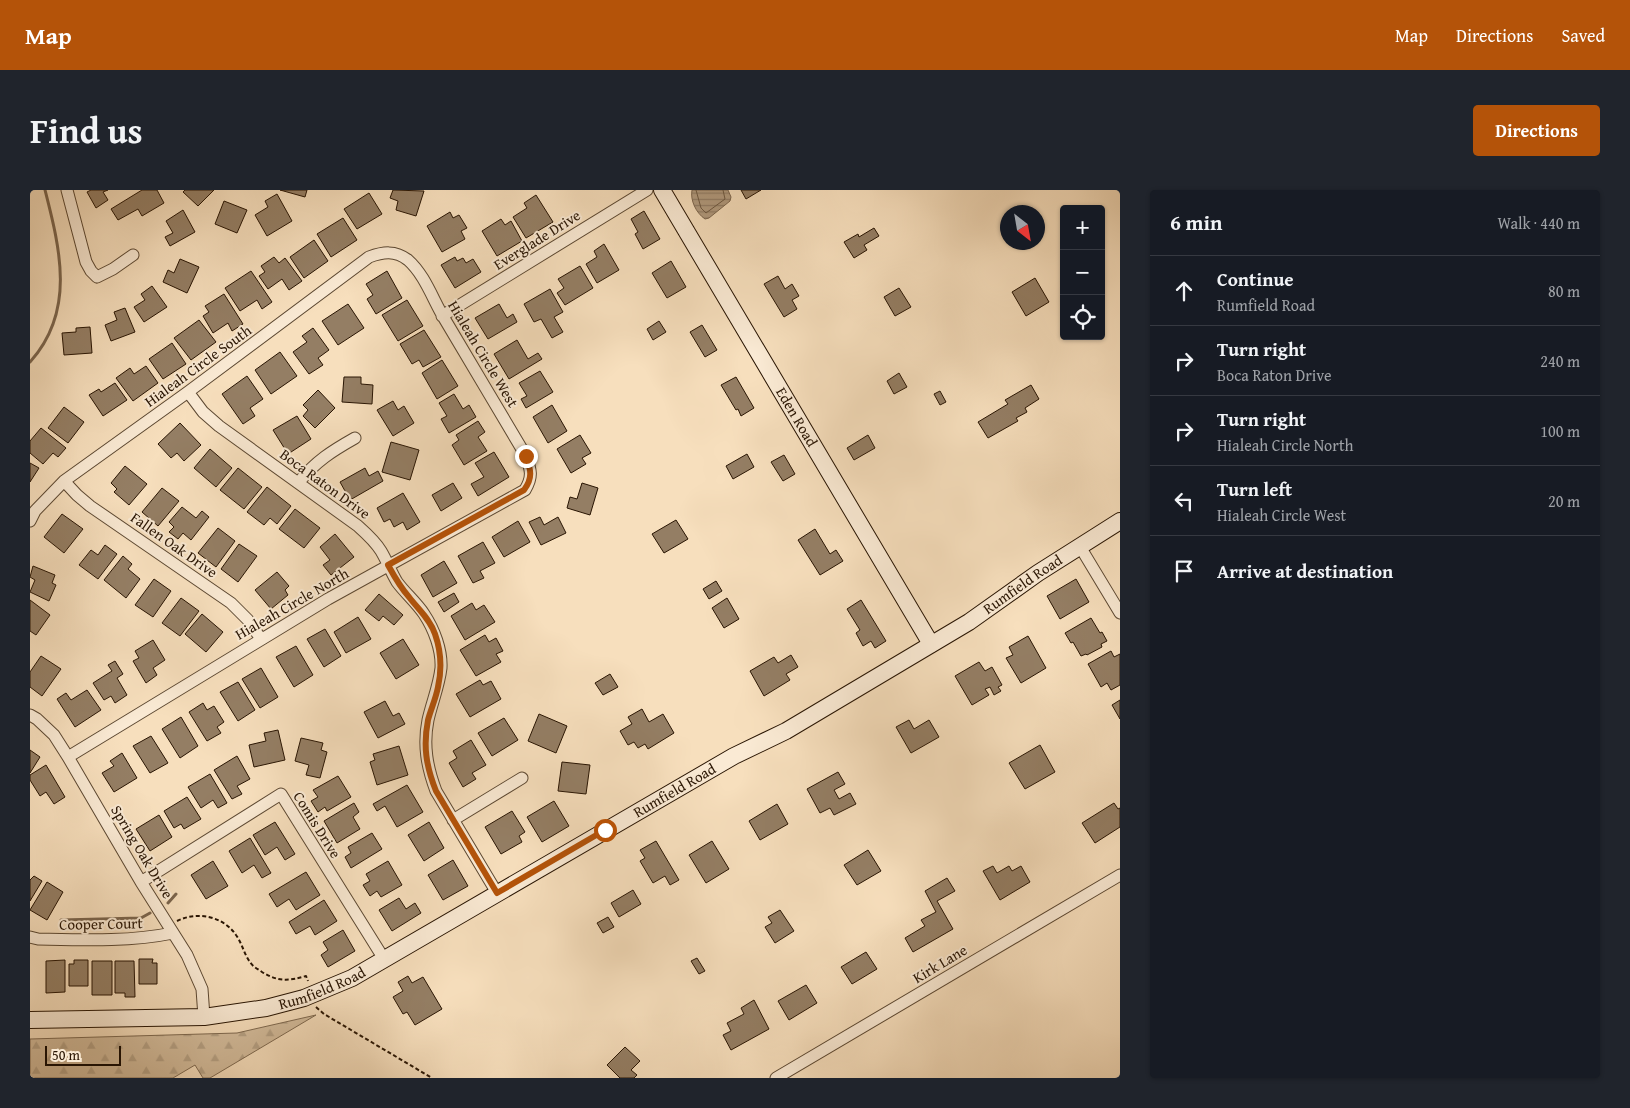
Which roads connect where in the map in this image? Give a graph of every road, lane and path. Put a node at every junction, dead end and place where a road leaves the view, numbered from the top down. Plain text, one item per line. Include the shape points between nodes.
1 (67, 190) edge
2 (647, 190) edge
3 (662, 190) edge
4 (395, 253) joint
5 (134, 255) dead end
6 (442, 316) junction
7 (188, 392) junction
8 (355, 438) dead end
9 (531, 480) joint
10 (64, 481) junction
11 (299, 482) junction
12 (30, 521) edge
13 (1120, 521) edge
14 (1079, 545) junction
15 (388, 565) junction
16 (1120, 613) edge
17 (261, 638) junction
18 (931, 644) junction
19 (30, 715) edge
20 (68, 757) junction
21 (522, 778) dead end
22 (453, 820) junction
23 (1120, 875) edge
24 (141, 882) junction
25 (497, 893) junction
26 (173, 933) junction
27 (30, 937) edge
28 (384, 959) junction
29 (204, 1016) junction
30 (30, 1020) edge
31 (776, 1078) edge

1 - 5 street via 91,271 98,277
2 - 6 street, Everglade Drive
3 - 18 main road, Eden Road
4 - 6 street, Hialeah Circle West via 417,270
4 - 7 street, Hialeah Circle South via 381,252 369,257
6 - 9 street, Hialeah Circle West via 526,456
7 - 10 street, Hialeah Circle South
7 - 11 street, Boca Raton Drive via 219,426
8 - 11 street via 312,466
9 - 15 street, Hialeah Circle North via 524,490 509,499
10 - 12 street, Hialeah Circle South via 35,511
10 - 17 street, Fallen Oak Drive via 90,506 231,603
11 - 15 street, Boca Raton Drive via 371,538
13 - 14 main road, Rumfield Road
14 - 16 street
14 - 18 main road, Rumfield Road via 969,622
15 - 17 street, Hialeah Circle North
15 - 22 street, Boca Raton Drive via 435,633 441,665 439,686 428,720 425,756 436,791
17 - 20 street, Hialeah Circle North
18 - 25 main road, Rumfield Road via 786,731 734,756
19 - 20 street, Spring Oak Drive via 54,736
20 - 24 street, Spring Oak Drive
21 - 22 street
22 - 25 street, Boca Raton Drive
23 - 31 street, Kirk Lane
24 - 26 street, Spring Oak Drive
24 - 28 street, Comis Drive via 281,794
25 - 28 main road, Rumfield Road
26 - 27 street, Cooper Court via 149,938 96,940 38,940
26 - 29 street, Spring Oak Drive via 200,982
28 - 29 main road, Rumfield Road via 352,978 304,998 266,1008
29 - 30 main road, Rumfield Road

